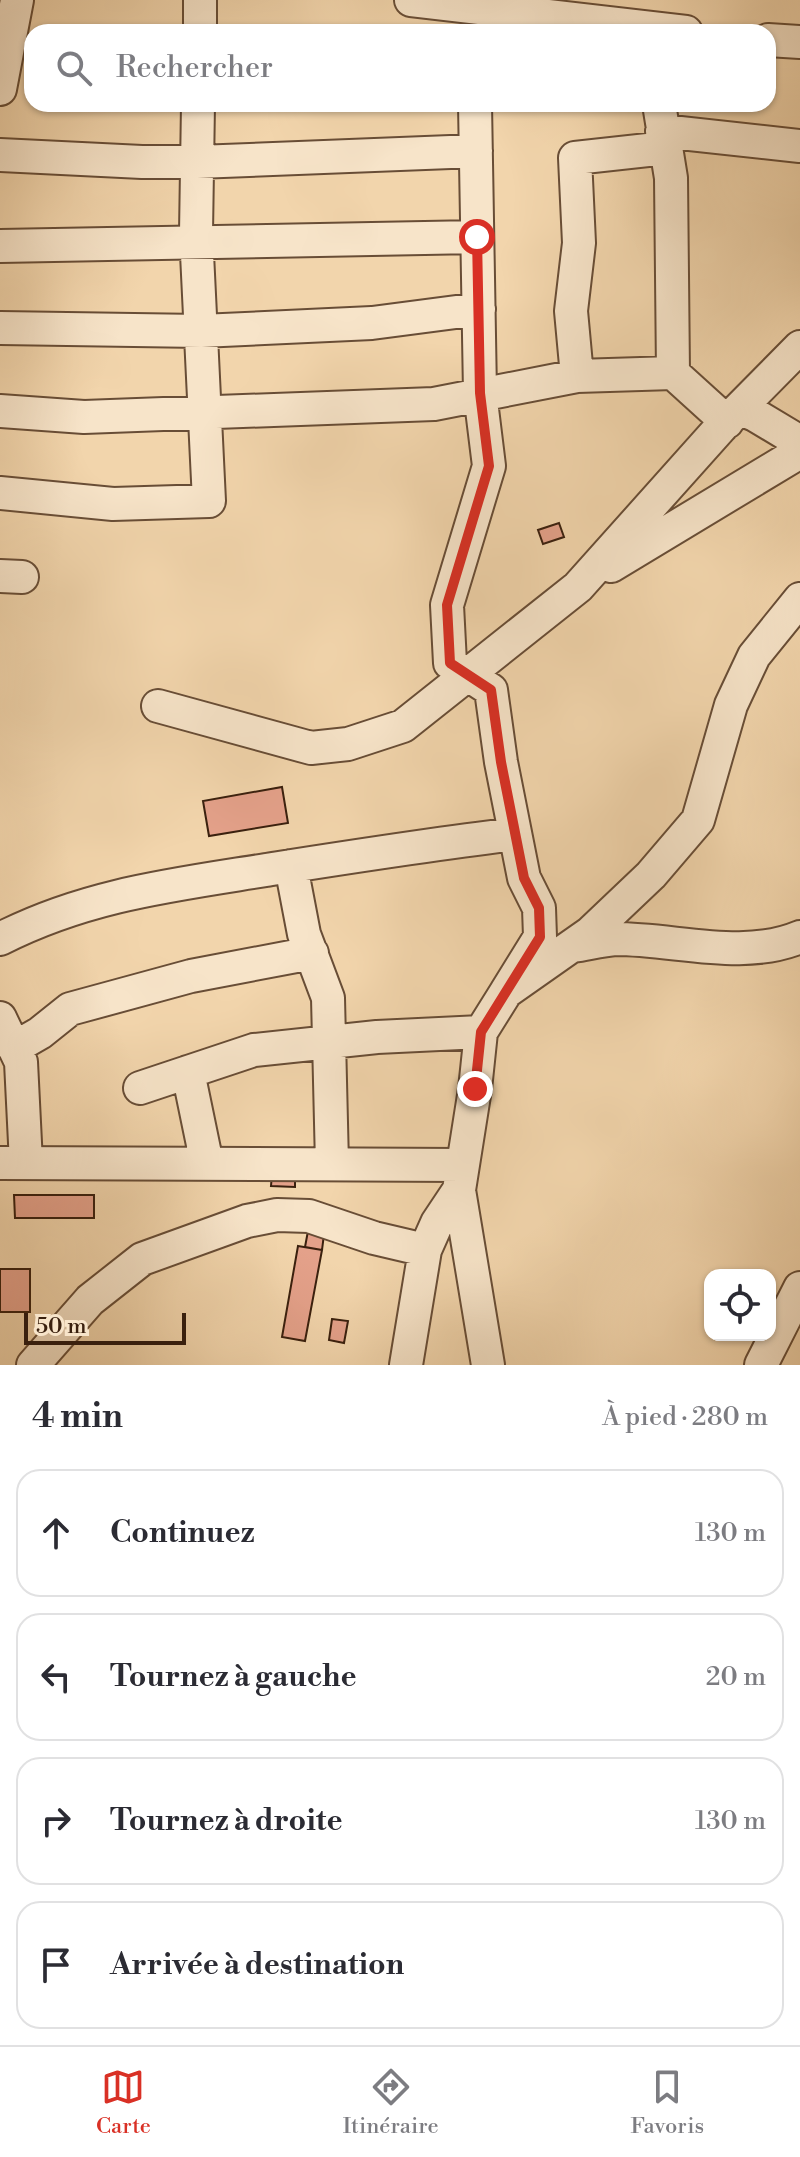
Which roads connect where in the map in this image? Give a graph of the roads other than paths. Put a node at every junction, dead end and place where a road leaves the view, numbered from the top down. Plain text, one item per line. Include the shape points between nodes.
1 (17, 0) edge
2 (200, 0) edge
3 (411, 0) edge
4 (566, 10) edge
5 (473, 20) edge
6 (200, 24) edge
7 (633, 24) edge
8 (776, 40) edge
9 (800, 42) edge
10 (12, 78) edge
11 (198, 112) edge
12 (475, 112) edge
13 (662, 128) edge
14 (800, 146) edge
15 (476, 151) junction
16 (0, 155) edge
17 (197, 162) junction
18 (477, 237) junction
19 (197, 243) junction
20 (0, 246) edge
21 (479, 309) junction
22 (0, 328) edge
23 (201, 331) junction
24 (800, 347) edge
25 (673, 373) junction
26 (577, 376) junction
27 (480, 393) junction
28 (0, 411) edge
29 (204, 413) junction
30 (733, 415) junction
31 (800, 442) edge
32 (800, 452) edge
33 (0, 493) edge
34 (578, 587) junction
35 (800, 599) edge
36 (469, 675) junction
37 (158, 706) dead end
38 (515, 834) junction
39 (291, 866) junction
40 (800, 937) edge
41 (0, 939) edge
42 (573, 946) junction
43 (312, 953) junction
44 (506, 992) junction
45 (0, 1018) edge
46 (481, 1032) junction
47 (331, 1042) junction
48 (12, 1058) edge
49 (188, 1072) junction
50 (140, 1088) dead end
51 (13, 1163) edge
52 (207, 1164) junction
53 (332, 1164) junction
54 (460, 1178) junction
55 (425, 1250) junction
56 (800, 1288) edge
57 (33, 1365) edge
58 (406, 1365) edge
59 (488, 1365) edge
60 (761, 1365) edge

1 - 10 street
2 - 6 street
3 - 5 street
4 - 5 street
4 - 7 street
8 - 9 street
11 - 17 street
12 - 15 street
13 - 14 street
13 - 25 street via 671,178
13 - 26 street via 575,158 579,243 571,311
15 - 17 street
15 - 18 street
16 - 17 street
17 - 19 street
18 - 19 street
18 - 21 street
19 - 20 street
19 - 23 street
21 - 23 street via 372,323
21 - 27 street
22 - 23 street
23 - 29 street
24 - 30 street
25 - 26 street
25 - 30 street
26 - 27 street
27 - 29 street via 434,404
27 - 36 street via 489,466 447,605 450,663
28 - 29 street via 84,417
29 - 33 street via 209,501 113,504
30 - 31 street via 755,415
30 - 34 street
32 - 34 street
34 - 36 street
35 - 42 street via 754,656 731,705 698,820 651,875
36 - 37 street via 403,726 348,744 311,748
36 - 38 street via 491,690
38 - 39 street
38 - 44 street via 524,878 539,908 540,937
39 - 41 street via 96,900
39 - 43 street
40 - 42 street via 732,948 614,939
42 - 44 street
43 - 47 street via 328,998
43 - 48 street via 191,976 70,1009
44 - 46 street
45 - 48 street
46 - 47 street
46 - 54 street
47 - 49 street via 254,1050
47 - 53 street
48 - 51 street
49 - 50 street
49 - 52 street
51 - 52 street
52 - 53 street
53 - 54 street
54 - 55 street
54 - 59 street
55 - 57 street via 309,1216 247,1221 142,1259 90,1300
55 - 58 street
56 - 60 street

